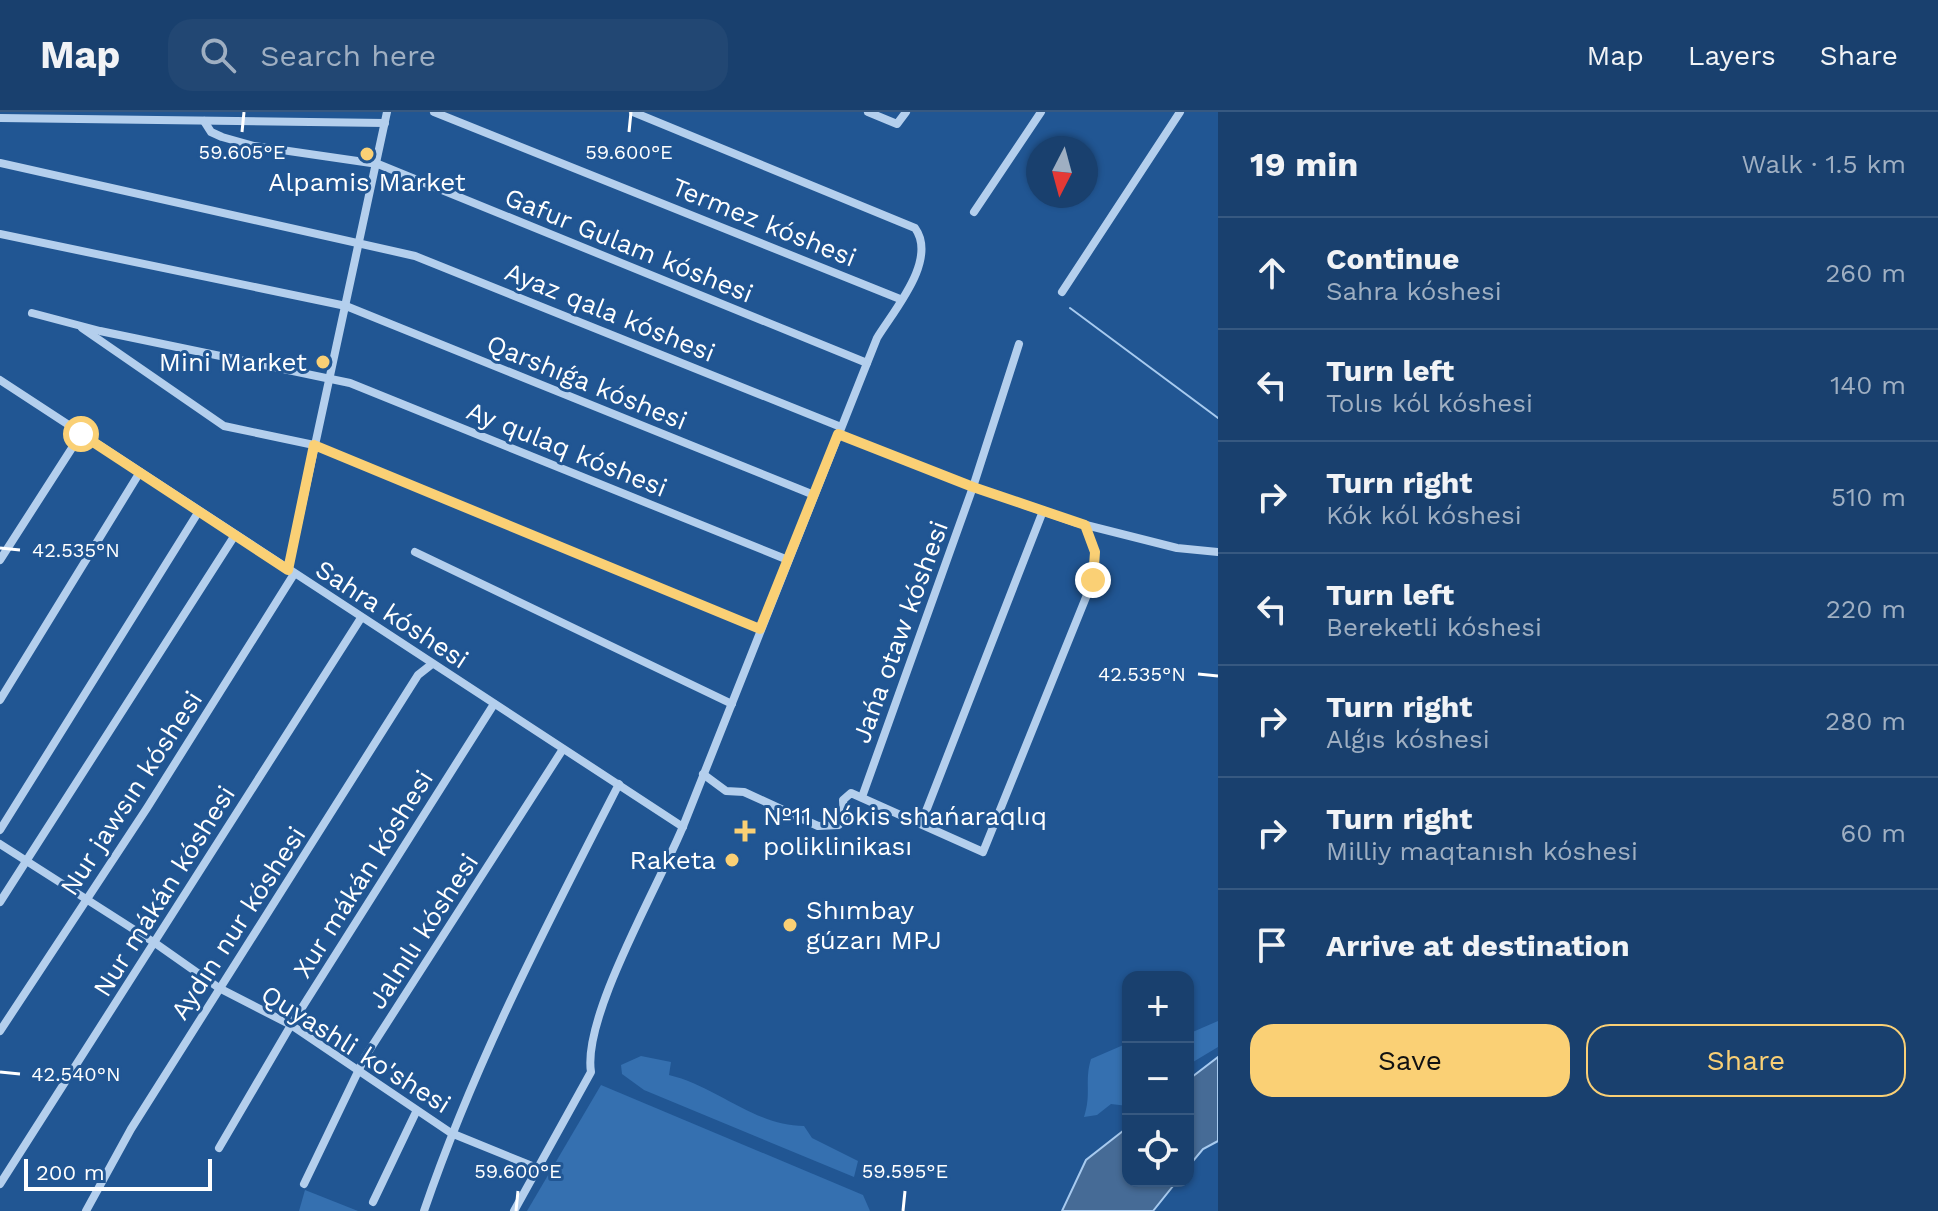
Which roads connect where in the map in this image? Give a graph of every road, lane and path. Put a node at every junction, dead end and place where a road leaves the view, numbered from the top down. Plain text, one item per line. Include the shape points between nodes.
1 (387, 112) edge
2 (434, 112) edge
3 (633, 112) edge
4 (868, 112) edge
5 (906, 112) edge
6 (1041, 112) edge
7 (1180, 112) edge
8 (0, 118) edge
9 (204, 121) junction
10 (385, 123) junction
11 (0, 163) edge
12 (378, 164) junction
13 (974, 212) dead end
14 (0, 234) edge
15 (361, 242) junction
16 (1062, 292) dead end
17 (900, 299) junction
18 (346, 306) junction
19 (32, 313) dead end
20 (80, 326) junction
21 (1019, 344) dead end
22 (867, 363) junction
23 (0, 380) edge
24 (329, 380) junction
25 (840, 430) junction
26 (81, 434) junction
27 (314, 445) junction
28 (140, 472) junction
29 (973, 487) junction
30 (814, 495) junction
31 (199, 511) junction
32 (1043, 511) junction
33 (1085, 525) junction
34 (235, 535) junction
35 (415, 552) dead end
36 (1218, 552) edge
37 (0, 560) edge
38 (788, 560) junction
39 (291, 572) junction
40 (361, 618) junction
41 (760, 629) junction
42 (432, 664) junction
43 (0, 700) edge
44 (494, 704) junction
45 (732, 704) junction
46 (563, 749) junction
47 (703, 774) junction
48 (619, 784) junction
49 (862, 797) junction
50 (921, 824) junction
51 (683, 827) junction
52 (0, 830) edge
53 (0, 844) edge
54 (27, 860) junction
55 (87, 900) junction
56 (0, 902) edge
57 (155, 943) junction
58 (219, 988) junction
59 (291, 1025) junction
60 (0, 1031) edge
61 (359, 1070) junction
62 (416, 1112) junction
63 (451, 1133) junction
64 (219, 1148) dead end
65 (537, 1168) junction
66 (0, 1184) edge
67 (304, 1184) dead end
68 (373, 1202) dead end
69 (86, 1211) edge
70 (424, 1211) edge
71 (514, 1211) edge

1 - 10 street
2 - 17 street, Termez kóshesi
3 - 17 street via 915,228 923,238 918,269
4 - 5 street via 897,124
6 - 13 street
7 - 16 street
8 - 9 street
9 - 10 street
9 - 12 street, Gafur Gulam kóshesi via 211,132 254,146
10 - 12 street
11 - 15 street, Ayaz qala kóshesi
12 - 15 street
12 - 22 street, Gafur Gulam kóshesi
14 - 18 street, Qarshıǵa kóshesi
15 - 18 street
15 - 25 street, Ayaz qala kóshesi via 415,256
17 - 22 street
18 - 24 street
18 - 30 street, Qarshıǵa kóshesi
19 - 20 street, Ay qulaq kóshesi
20 - 24 street, Ay qulaq kóshesi
20 - 27 street via 224,426
21 - 29 street, Jańa otaw kóshesi
22 - 25 street
23 - 26 street, Sahra kóshesi
24 - 27 street
24 - 38 street, Ay qulaq kóshesi via 350,383
25 - 29 street, Ayaz qala kóshesi
25 - 30 street
26 - 28 street, Sahra kóshesi
26 - 37 street
27 - 39 street
27 - 41 street
28 - 31 street, Sahra kóshesi
28 - 43 street
29 - 32 street, Ayaz qala kóshesi
29 - 49 street, Jańa otaw kóshesi
30 - 38 street
31 - 34 street, Sahra kóshesi
31 - 52 street
32 - 33 street, Ayaz qala kóshesi
32 - 50 street
33 - 36 street, Ayaz qala kóshesi via 1177,548
33 - 50 street via 1095,552 1093,580 983,852
34 - 39 street, Sahra kóshesi
34 - 54 street
35 - 45 street
38 - 41 street
39 - 40 street, Sahra kóshesi
39 - 55 street, Nur jawsın kóshesi
40 - 42 street, Sahra kóshesi
40 - 57 street, Nur mákán kóshesi
41 - 45 street
42 - 44 street, Sahra kóshesi
42 - 58 street, Aydın nur kóshesi via 418,675
44 - 46 street, Sahra kóshesi
44 - 59 street, Xur mákán kóshesi
45 - 47 street
46 - 48 street, Sahra kóshesi
46 - 61 street, Jalnılı kóshesi
47 - 49 street via 726,791 744,792 818,826 839,825 845,795
47 - 51 street
48 - 51 street, Sahra kóshesi
48 - 63 street via 504,1012
49 - 50 street
51 - 65 street via 593,1032 591,1072
53 - 54 street, Quyashli ko'shesi
54 - 55 street, Quyashli ko'shesi
54 - 56 street
55 - 57 street, Quyashli ko'shesi
55 - 60 street, Nur jawsın kóshesi
57 - 58 street, Quyashli ko'shesi
57 - 66 street, Nur mákán kóshesi
58 - 59 street, Quyashli ko'shesi
58 - 69 street, Aydın nur kóshesi
59 - 61 street, Quyashli ko'shesi
59 - 64 street, Xur mákán kóshesi
61 - 62 street, Quyashli ko'shesi
61 - 67 street, Jalnılı kóshesi
62 - 63 street, Quyashli ko'shesi
62 - 68 street
63 - 65 street, Quyashli ko'shesi
63 - 70 street
65 - 71 street

